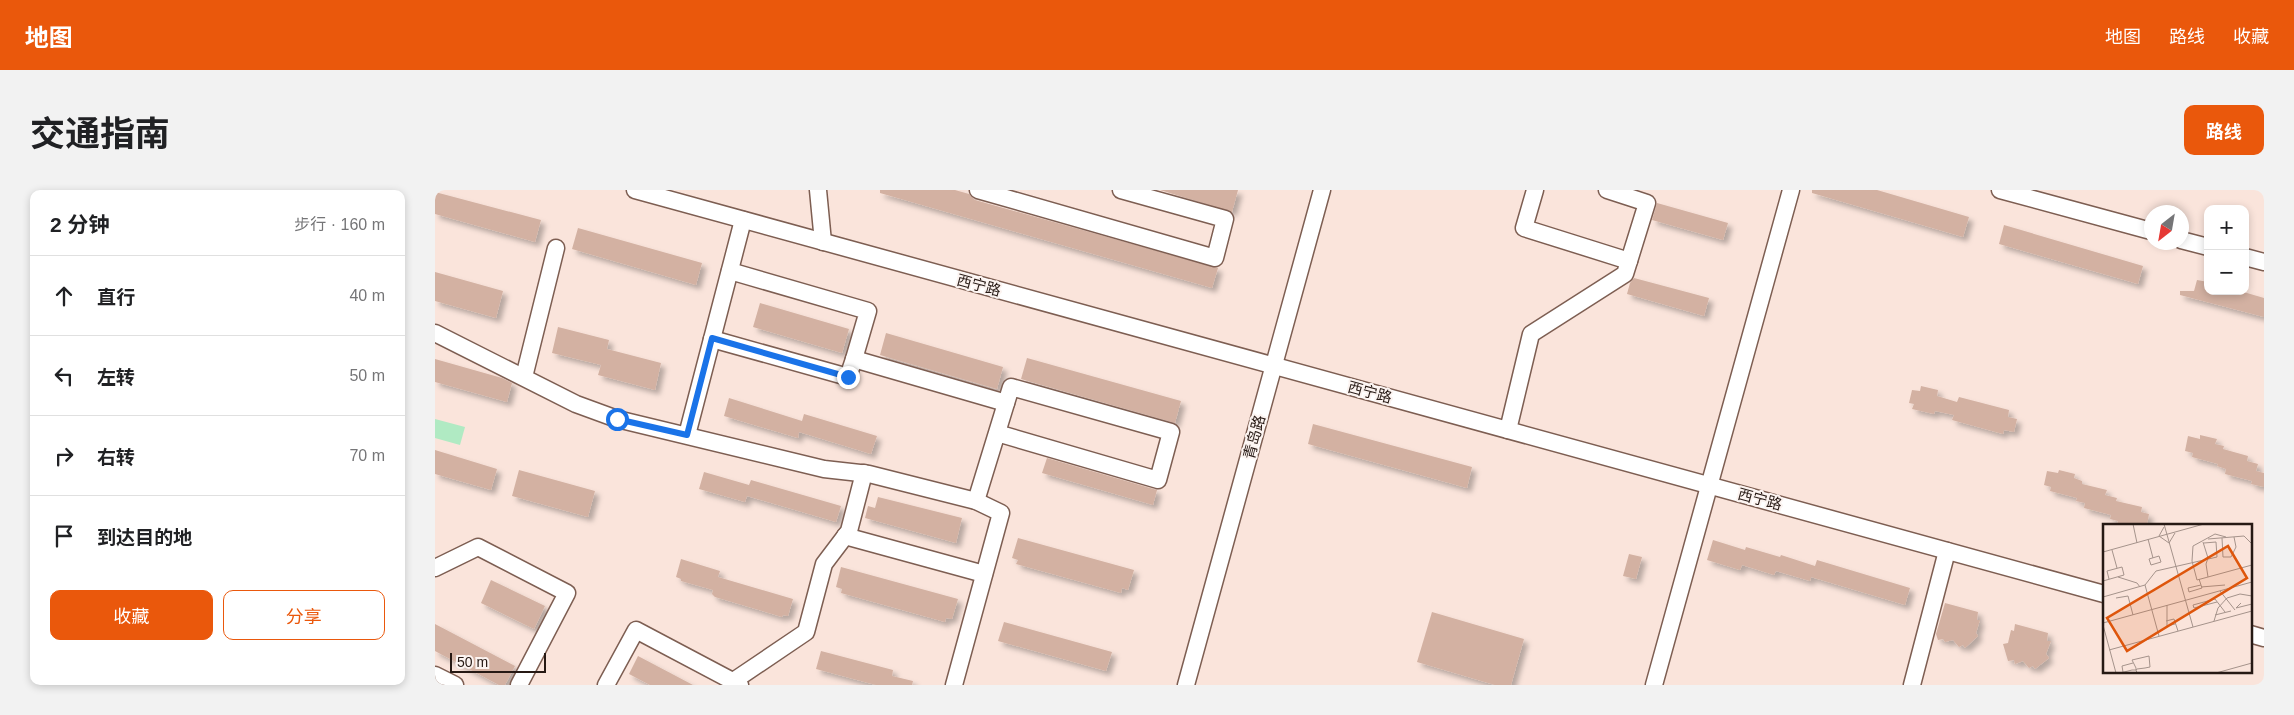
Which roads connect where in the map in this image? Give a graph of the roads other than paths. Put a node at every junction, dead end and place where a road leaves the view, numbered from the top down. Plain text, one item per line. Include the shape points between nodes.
1 (635, 190) edge
2 (818, 190) edge
3 (977, 190) edge
4 (1121, 190) edge
5 (1323, 190) edge
6 (1535, 190) edge
7 (1607, 190) edge
8 (1791, 190) edge
9 (2000, 190) edge
10 (743, 220) junction
11 (2144, 229) edge
12 (823, 242) junction
13 (2189, 242) edge
14 (2204, 246) edge
15 (556, 248) dead end
16 (2249, 258) edge
17 (1629, 261) junction
18 (2264, 262) edge
19 (730, 271) junction
20 (435, 332) edge
21 (712, 338) junction
22 (853, 359) junction
23 (1274, 366) junction
24 (524, 376) junction
25 (1006, 403) junction
26 (1508, 430) junction
27 (997, 433) junction
28 (687, 435) junction
29 (864, 473) junction
30 (1709, 485) junction
31 (976, 501) junction
32 (845, 536) junction
33 (1947, 551) junction
34 (435, 568) edge
35 (984, 574) junction
36 (2103, 594) edge
37 (2251, 634) edge
38 (2264, 638) edge
39 (435, 675) edge
40 (735, 684) edge
41 (455, 685) edge
42 (519, 685) edge
43 (606, 685) edge
44 (954, 685) edge
45 (1186, 685) edge
46 (1654, 685) edge
47 (1912, 685) edge

1 - 10 street, 西宁路
2 - 12 street
3 - 4 street via 1215,258 1225,219
5 - 23 street, 青岛路
6 - 17 street via 1524,228
7 - 17 street via 1647,202
8 - 30 street
9 - 11 street
10 - 12 street, 西宁路
10 - 19 street
12 - 23 street, 西宁路
13 - 14 street
15 - 24 street
16 - 18 street
17 - 26 street via 1625,274 1531,334
19 - 21 street
19 - 22 street via 868,311
20 - 24 street
21 - 22 street via 848,377
21 - 28 street
22 - 25 street
23 - 26 street, 西宁路
23 - 45 street, 青岛路
24 - 28 street via 576,404 617,419
25 - 27 street
25 - 27 street via 1011,387 1171,432 1158,480
26 - 30 street, 西宁路
27 - 31 street
28 - 29 street via 824,469
29 - 31 street
29 - 32 street
30 - 33 street, 西宁路
30 - 46 street
31 - 35 street via 1001,513
32 - 35 street
32 - 40 street via 824,564 805,632
33 - 36 street, 西宁路
33 - 47 street
34 - 42 street via 478,547 567,593
35 - 44 street
37 - 38 street
39 - 41 street
40 - 43 street via 636,630

